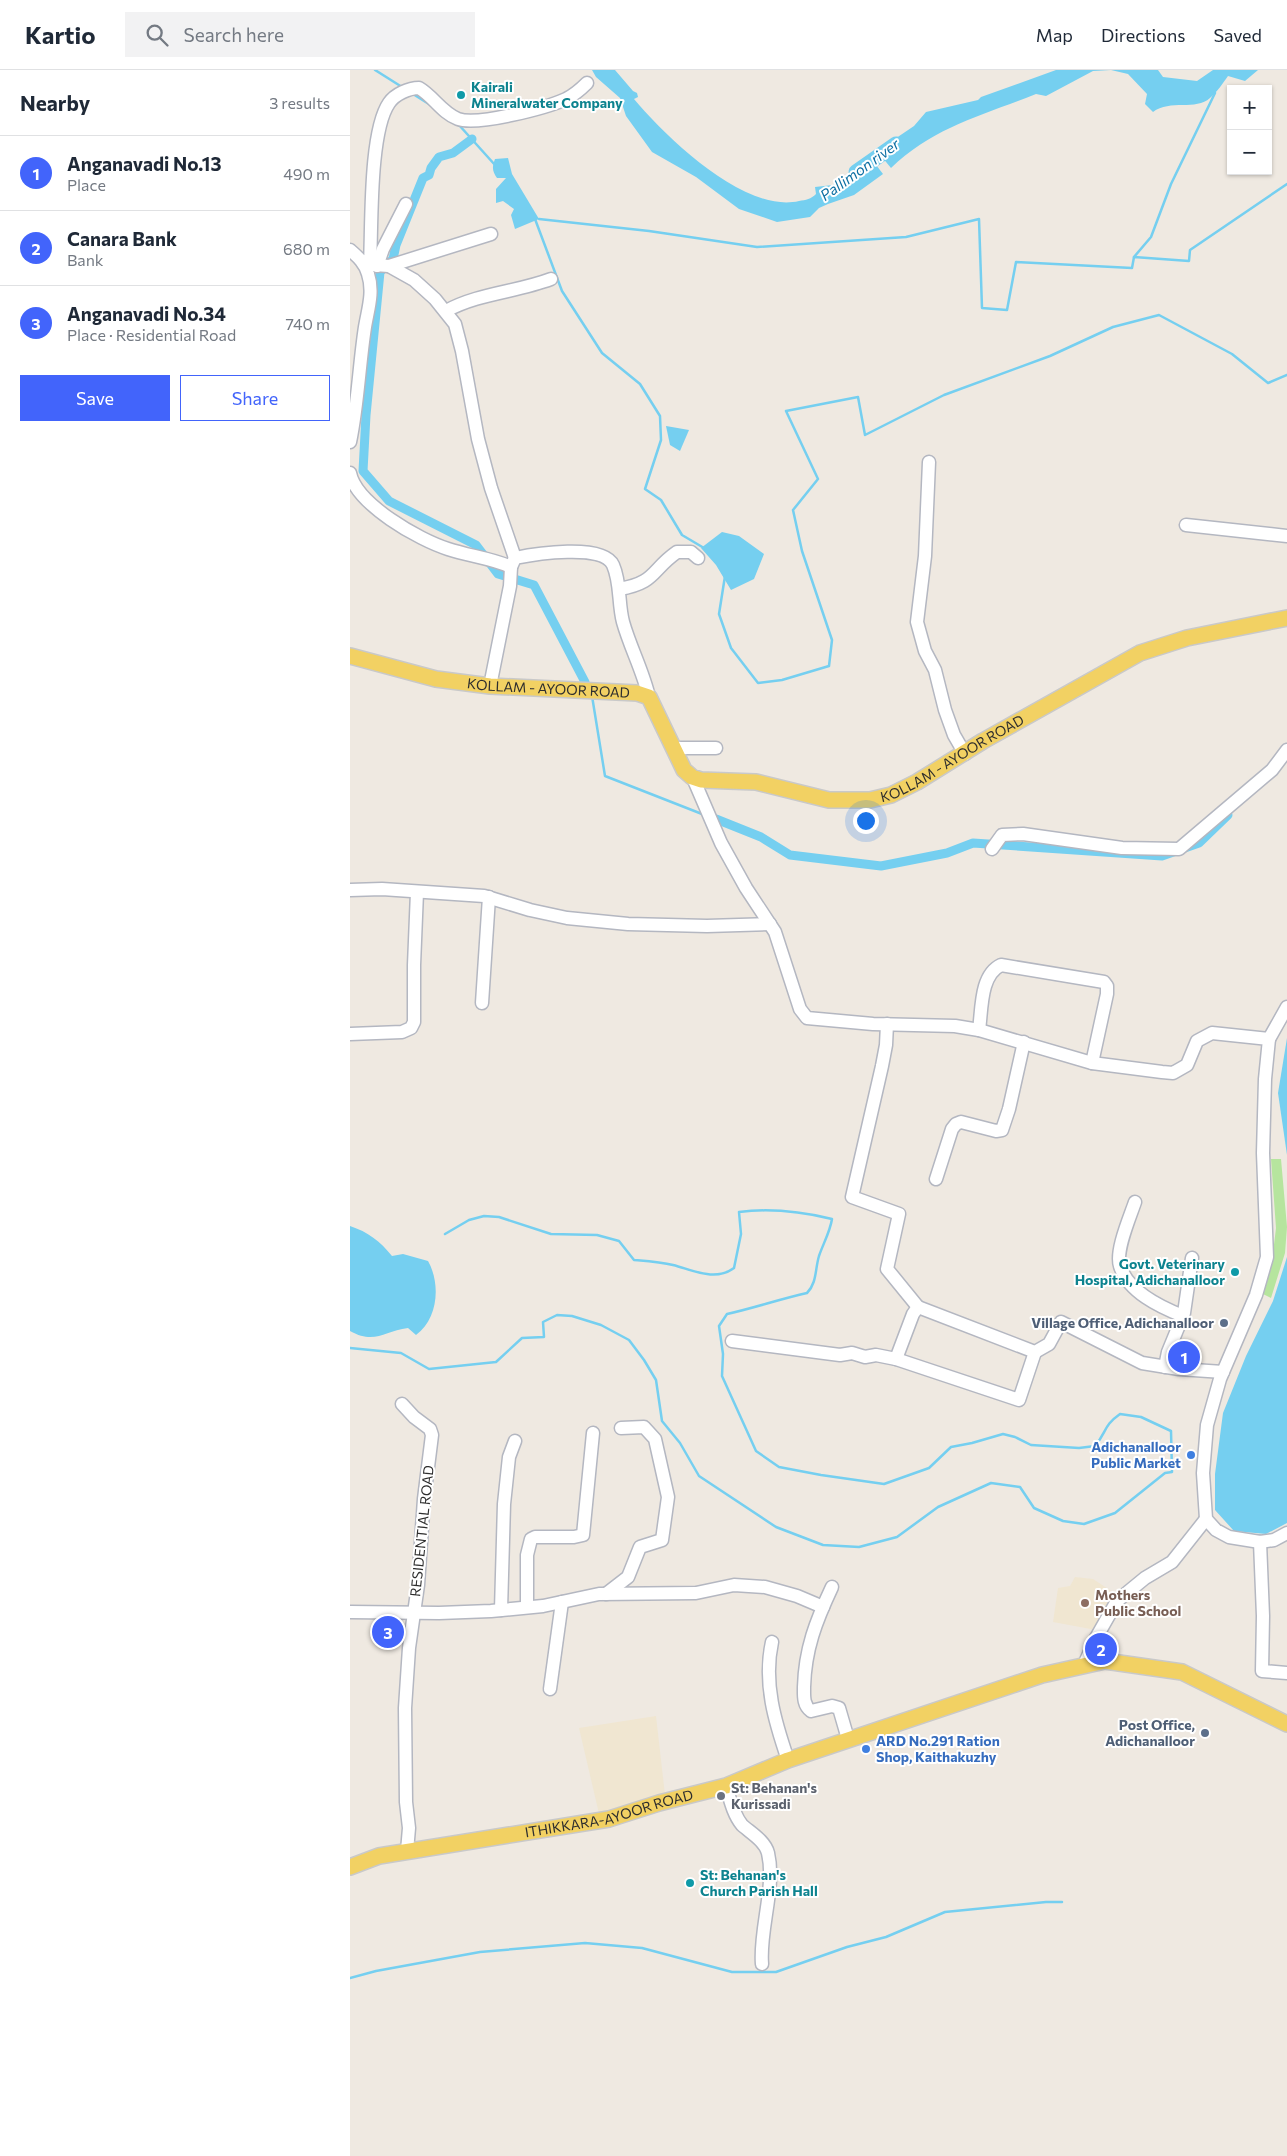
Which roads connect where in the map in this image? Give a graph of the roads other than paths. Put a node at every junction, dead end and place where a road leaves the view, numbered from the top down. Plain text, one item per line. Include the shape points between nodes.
1 (587, 84) dead end
2 (406, 204) dead end
3 (491, 234) dead end
4 (350, 250) edge
5 (378, 265) junction
6 (551, 278) dead end
7 (446, 310) junction
8 (350, 442) edge
9 (929, 462) dead end
10 (350, 472) edge
11 (353, 486) edge
12 (1186, 525) dead end
13 (1287, 536) edge
14 (698, 558) dead end
15 (513, 563) junction
16 (619, 590) junction
17 (1287, 618) edge
18 (350, 656) edge
19 (490, 686) junction
20 (648, 697) junction
21 (674, 748) junction
22 (716, 748) dead end
23 (1287, 750) edge
24 (965, 754) junction
25 (693, 778) junction
26 (992, 849) dead end
27 (350, 890) edge
28 (417, 892) junction
29 (489, 897) junction
30 (770, 924) junction
31 (482, 1003) dead end
32 (1287, 1007) edge
33 (887, 1024) junction
34 (979, 1030) junction
35 (350, 1034) edge
36 (1269, 1039) junction
37 (1024, 1042) junction
38 (1092, 1063) junction
39 (936, 1179) dead end
40 (1135, 1202) dead end
41 (1192, 1258) dead end
42 (918, 1306) junction
43 (1183, 1316) junction
44 (732, 1341) dead end
45 (1035, 1352) junction
46 (896, 1359) junction
47 (1165, 1367) junction
48 (1223, 1372) junction
49 (402, 1404) dead end
50 (621, 1428) dead end
51 (593, 1432) dead end
52 (515, 1442) dead end
53 (1206, 1519) junction
54 (1287, 1533) edge
55 (1260, 1542) junction
56 (832, 1587) dead end
57 (606, 1594) junction
58 (562, 1602) junction
59 (528, 1607) junction
60 (823, 1607) junction
61 (501, 1610) junction
62 (350, 1612) edge
63 (413, 1613) junction
64 (772, 1642) dead end
65 (1084, 1665) junction
66 (1287, 1673) edge
67 (550, 1689) dead end
68 (1287, 1724) edge
69 (848, 1740) junction
70 (788, 1760) junction
71 (726, 1786) junction
72 (407, 1852) junction
73 (350, 1867) edge
74 (762, 1964) dead end

1 - 5 street via 566,99 539,109 469,122 457,119 422,89 414,88 398,94 385,109 372,191
2 - 5 street
3 - 5 street
4 - 5 street
5 - 7 street via 414,280
5 - 8 street via 370,283 370,304
6 - 7 street
7 - 15 street via 459,337 478,439
9 - 24 street via 925,556 917,622 925,652 935,670 944,710
10 - 11 street
11 - 15 street via 375,507 431,543 488,560
12 - 13 street
14 - 16 street via 691,552 678,552 646,582
15 - 16 street via 546,552 597,555 610,560
15 - 19 street
16 - 20 street via 622,619
17 - 24 main road, KOLLAM - AYOOR ROAD via 1188,638 1140,653
18 - 19 main road, KOLLAM - AYOOR ROAD via 436,680
19 - 20 main road, KOLLAM - AYOOR ROAD via 618,691
20 - 21 main road, KOLLAM - AYOOR ROAD
21 - 22 street
21 - 25 main road, KOLLAM - AYOOR ROAD via 684,770
23 - 26 street via 1272,770 1179,849 1122,848 1023,834 1002,835
24 - 25 main road, KOLLAM - AYOOR ROAD via 892,795 870,800 829,800 756,782
25 - 30 street via 721,843
27 - 28 street
28 - 29 street
28 - 35 street via 414,1022 402,1032
29 - 30 street via 567,918 608,922 707,926
29 - 31 street
30 - 33 street via 782,949 803,1015 820,1021
32 - 36 street
33 - 34 street
33 - 42 street via 882,1066 852,1197 900,1214 887,1269
34 - 37 street
34 - 38 street via 987,977 1001,965 1104,982 1107,994
36 - 38 street via 1212,1033 1197,1041 1187,1065 1173,1073
36 - 48 street via 1263,1153 1268,1257
37 - 38 street
37 - 39 street via 1002,1130 961,1122 956,1124
40 - 43 street via 1120,1248 1120,1266 1138,1291 1162,1308
41 - 43 street
42 - 45 street
42 - 46 street
43 - 47 street
44 - 46 street
45 - 46 street via 1019,1400
45 - 47 street via 1049,1344 1061,1322 1142,1363
47 - 48 street
48 - 53 street via 1207,1425 1203,1473
49 - 63 street, RESIDENTIAL ROAD via 430,1429 432,1435
50 - 57 street via 644,1427 654,1439 668,1497 662,1540 640,1547 628,1577
51 - 59 street via 582,1535 531,1539 527,1555
52 - 61 street via 509,1457 505,1494
53 - 55 street via 1216,1530 1228,1536
53 - 65 street via 1172,1562 1145,1578 1117,1601
54 - 55 street via 1274,1540
55 - 66 street via 1262,1671
56 - 60 street
57 - 58 street
57 - 60 street via 696,1592 734,1585 765,1588
58 - 59 street
58 - 67 street
59 - 61 street
60 - 69 street via 808,1648 805,1704 811,1711 832,1706 839,1708
61 - 63 street
62 - 63 street
63 - 72 street, RESIDENTIAL ROAD via 405,1708 406,1802 410,1828
64 - 70 street via 769,1682 779,1735
65 - 68 main road, ITHIKKARA-AYOOR ROAD via 1105,1661 1182,1672
65 - 69 main road, ITHIKKARA-AYOOR ROAD via 1042,1675
69 - 70 main road, ITHIKKARA-AYOOR ROAD
70 - 71 main road, ITHIKKARA-AYOOR ROAD
71 - 72 main road, ITHIKKARA-AYOOR ROAD via 609,1819
71 - 74 street via 741,1823 761,1841 768,1854 768,1909
72 - 73 main road, ITHIKKARA-AYOOR ROAD via 379,1856

